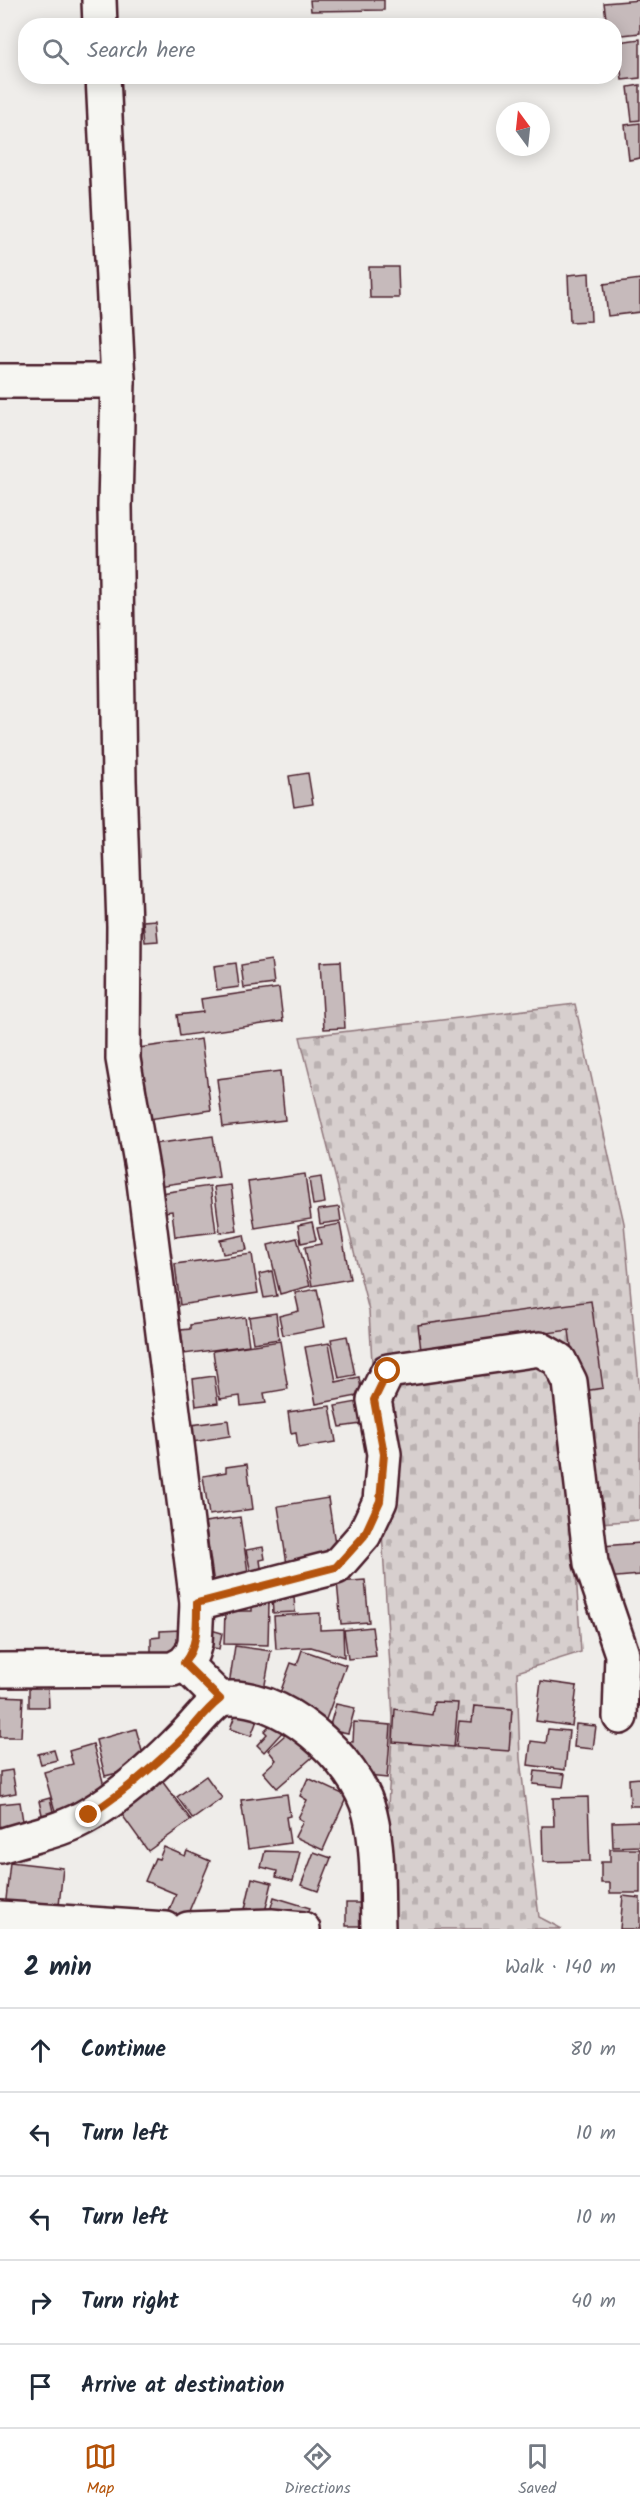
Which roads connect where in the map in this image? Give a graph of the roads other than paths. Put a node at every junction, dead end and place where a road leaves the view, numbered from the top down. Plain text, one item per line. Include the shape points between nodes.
1 (99, 0) edge
2 (100, 18) edge
3 (103, 84) edge
4 (0, 381) edge
5 (118, 381) junction
6 (197, 1603) junction
7 (184, 1663) junction
8 (0, 1670) edge
9 (220, 1699) junction
10 (620, 1717) dead end
11 (0, 1846) edge
12 (0, 1918) edge
13 (166, 1929) edge
14 (188, 1929) edge
15 (303, 1929) edge
16 (378, 1929) edge

1 - 2 street
3 - 5 street
4 - 5 street
5 - 6 street via 115,506 123,1059 143,1174
6 - 7 street via 195,1642
6 - 10 street via 336,1567 364,1536 380,1501 384,1454 374,1400 388,1371 540,1348 559,1360 570,1382 591,1563 622,1654
7 - 8 street via 173,1669 146,1671
7 - 9 street
9 - 11 street via 115,1798 55,1830
9 - 16 street via 255,1701 289,1714 340,1760 371,1815
12 - 13 street
14 - 15 street

